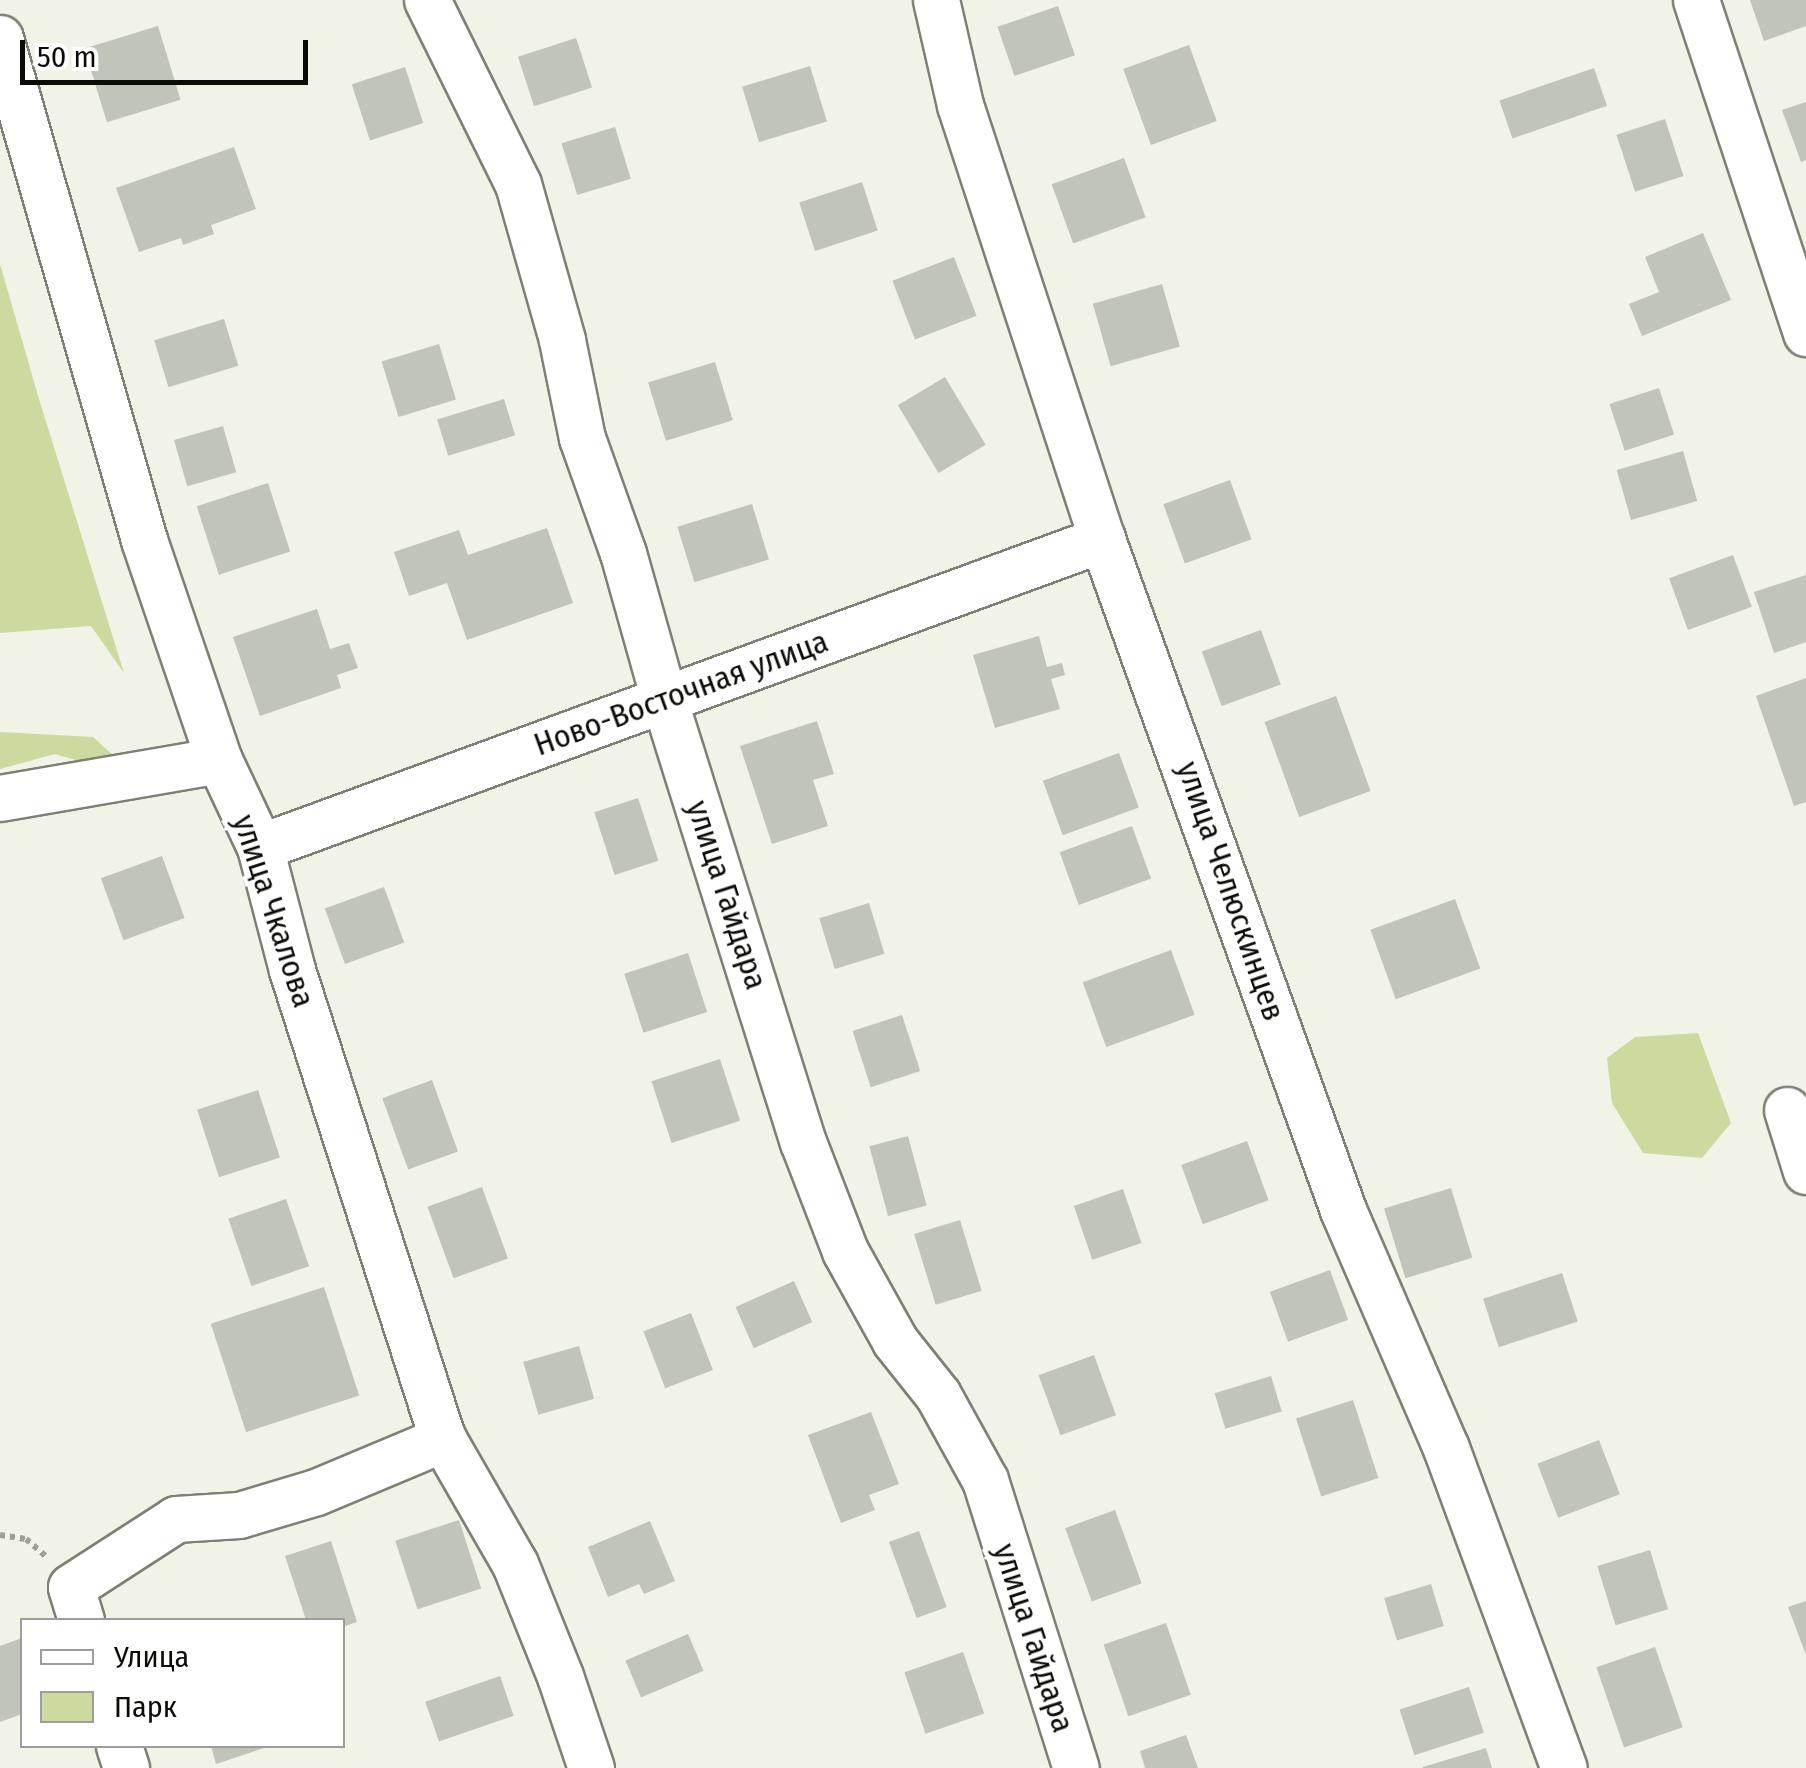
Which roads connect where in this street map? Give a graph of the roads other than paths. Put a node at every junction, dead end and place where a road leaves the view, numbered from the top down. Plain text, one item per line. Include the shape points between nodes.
1 (427, 0) edge
2 (936, 0) edge
3 (1696, 0) edge
4 (0, 38) edge
5 (1806, 333) edge
6 (1102, 539) junction
7 (664, 699) junction
8 (219, 760) junction
9 (0, 798) edge
10 (260, 846) junction
11 (1786, 1110) dead end
12 (1806, 1171) edge
13 (443, 1439) junction
14 (76, 1604) edge
15 (590, 1768) edge
16 (1076, 1768) edge
17 (1564, 1768) edge

1 - 7 street, улица Гайдара via 518,184 582,438
2 - 6 street, улица Челюскинцев via 960,105
3 - 5 street
4 - 8 street, улица Чкалова via 144,540
6 - 7 street, Ново-Восточная улица
6 - 17 street, улица Челюскинцев via 1344,1210 1453,1466
7 - 10 street, Ново-Восточная улица
7 - 16 street, улица Гайдара via 803,1142 845,1251 985,1480
8 - 9 street
8 - 10 street, улица Чкалова
10 - 13 street, улица Чкалова via 292,970
11 - 12 street
13 - 14 street via 239,1516 176,1519
13 - 15 street, улица Чкалова via 515,1564

